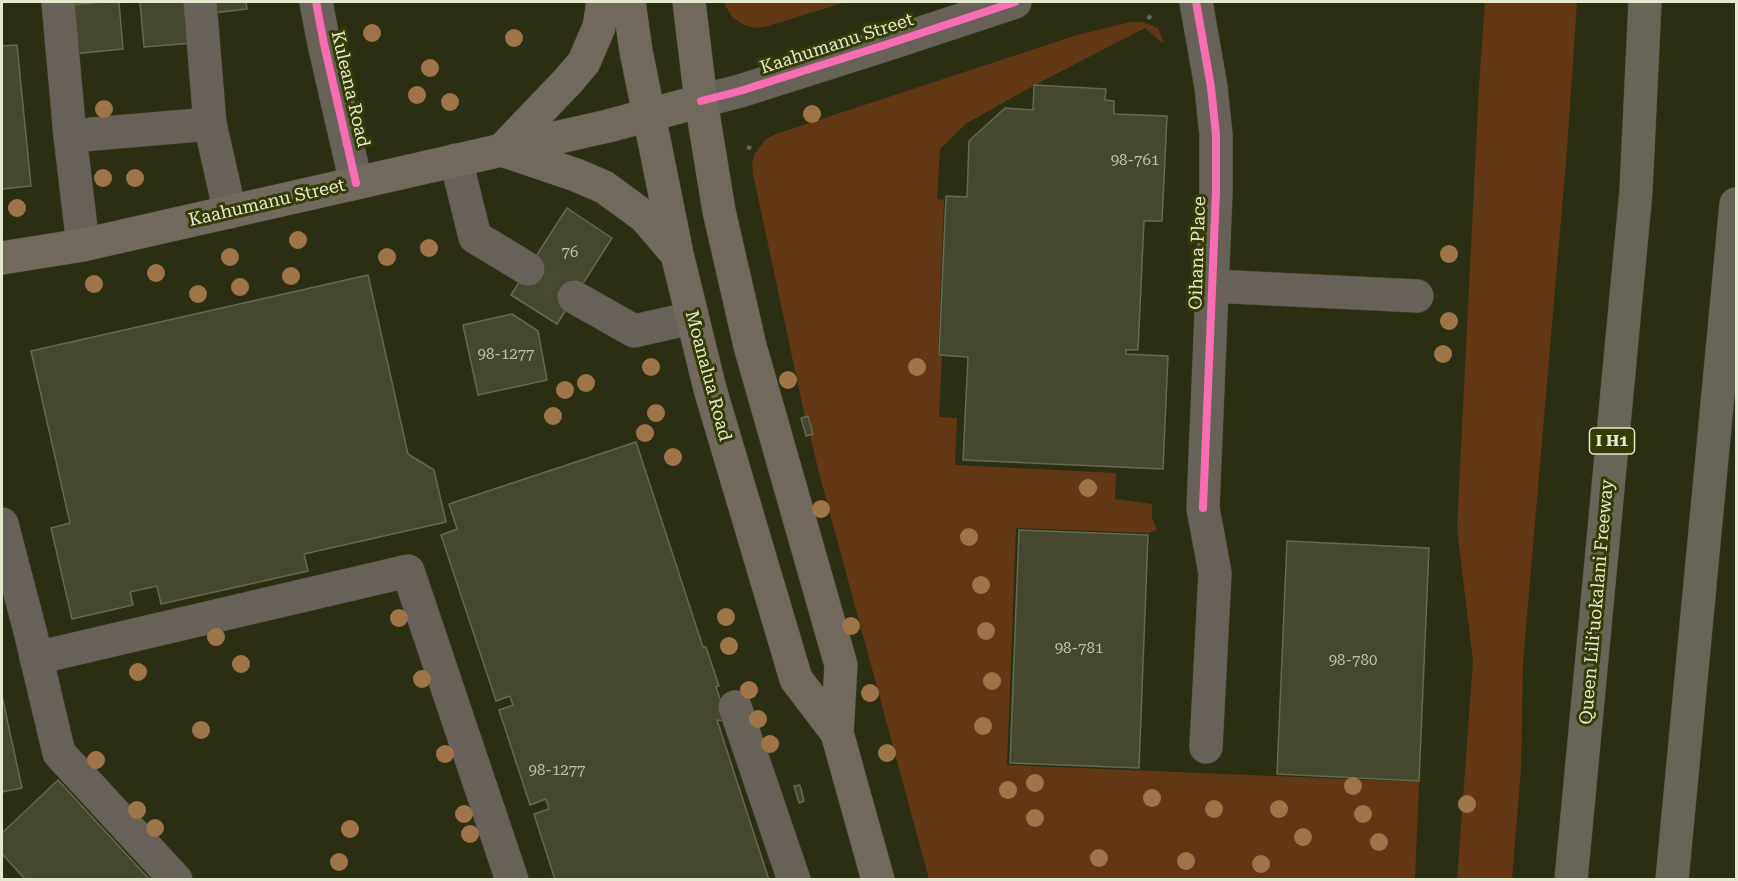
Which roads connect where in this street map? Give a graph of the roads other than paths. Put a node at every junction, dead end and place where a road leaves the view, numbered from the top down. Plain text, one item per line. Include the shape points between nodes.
1 (58, 2) edge
2 (200, 2) edge
3 (316, 2) edge
4 (603, 2) edge
5 (629, 2) edge
6 (689, 2) edge
7 (1015, 2) edge
8 (1196, 2) edge
9 (1645, 2) edge
10 (701, 101) junction
11 (648, 115) junction
12 (210, 124) junction
13 (70, 136) junction
14 (502, 150) junction
15 (456, 160) junction
16 (356, 183) junction
17 (1737, 204) edge
18 (230, 212) junction
19 (83, 245) junction
20 (677, 254) junction
21 (2, 258) edge
22 (528, 269) tunnel mouth
23 (1212, 286) junction
24 (1417, 296) dead end
25 (574, 297) tunnel mouth
26 (692, 318) junction
27 (2, 524) edge
28 (36, 658) junction
29 (735, 707) dead end
30 (837, 733) junction
31 (1206, 747) dead end
32 (176, 879) edge
33 (512, 879) edge
34 (794, 879) edge
35 (878, 879) edge
36 (1571, 879) edge
37 (1672, 879) edge

1 - 13 street
2 - 12 street
3 - 16 street, Kuleana Road
4 - 14 main road via 599,27 584,62
5 - 11 main road, Moanalua Road
6 - 10 main road, Moanalua Road
7 - 10 street, Kaahumanu Street
8 - 23 street, Oihana Place via 1215,114
9 - 36 highway, Queen Liliʻuokalani Freeway / I H1 via 1636,191
10 - 11 main road, Kaahumanu Street
10 - 30 main road, Moanalua Road via 719,211 750,346 841,664
11 - 14 main road, Kaahumanu Street
11 - 20 main road, Moanalua Road
12 - 13 street
12 - 18 street
13 - 19 street
14 - 15 main road, Kaahumanu Street
14 - 20 main road via 604,187 645,217
15 - 16 main road, Kaahumanu Street
15 - 22 street via 475,237
16 - 18 main road, Kaahumanu Street
17 - 37 highway
18 - 19 main road, Kaahumanu Street
19 - 21 main road, Kaahumanu Street
20 - 26 main road, Moanalua Road
23 - 24 street
23 - 31 street, Oihana Place via 1203,508 1215,573
25 - 26 street via 634,331
26 - 30 main road, Moanalua Road via 796,679
27 - 28 street
28 - 32 street via 59,753
28 - 33 street via 408,572
29 - 34 street
30 - 35 main road, Moanalua Road

